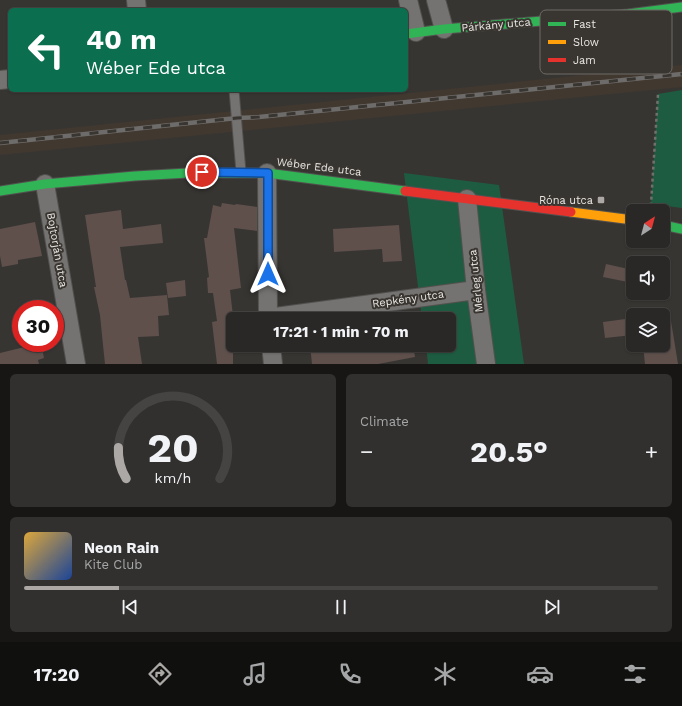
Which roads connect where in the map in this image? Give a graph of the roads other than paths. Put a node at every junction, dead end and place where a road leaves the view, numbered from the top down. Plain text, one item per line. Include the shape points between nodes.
1 (408, 0) edge
2 (436, 0) edge
3 (627, 7) edge
4 (682, 7) edge
5 (602, 10) edge
6 (540, 17) edge
7 (444, 29) junction
8 (411, 33) edge
9 (234, 92) edge
10 (242, 172) junction
11 (268, 173) junction
12 (45, 184) junction
13 (0, 191) edge
14 (467, 198) junction
15 (626, 219) edge
16 (670, 226) edge
17 (682, 229) edge
18 (476, 290) junction
19 (268, 312) edge
20 (313, 312) edge
21 (272, 352) edge
22 (76, 364) edge
23 (273, 364) edge
24 (486, 364) edge

1 - 8 street
2 - 7 street
3 - 4 street, Párkány utca
3 - 5 street, Párkány utca
6 - 7 street, Párkány utca
7 - 8 street, Párkány utca
9 - 10 lane
10 - 11 street, Wéber Ede utca
10 - 12 street, Wéber Ede utca via 173,174
11 - 14 street, Wéber Ede utca
11 - 19 street
12 - 13 street, Wéber Ede utca
12 - 22 street, Bojtorján utca
14 - 15 street, Wéber Ede utca
14 - 18 street, Mérleg utca
16 - 17 street
18 - 20 street, Repkény utca
18 - 24 street, Mérleg utca
21 - 23 street

